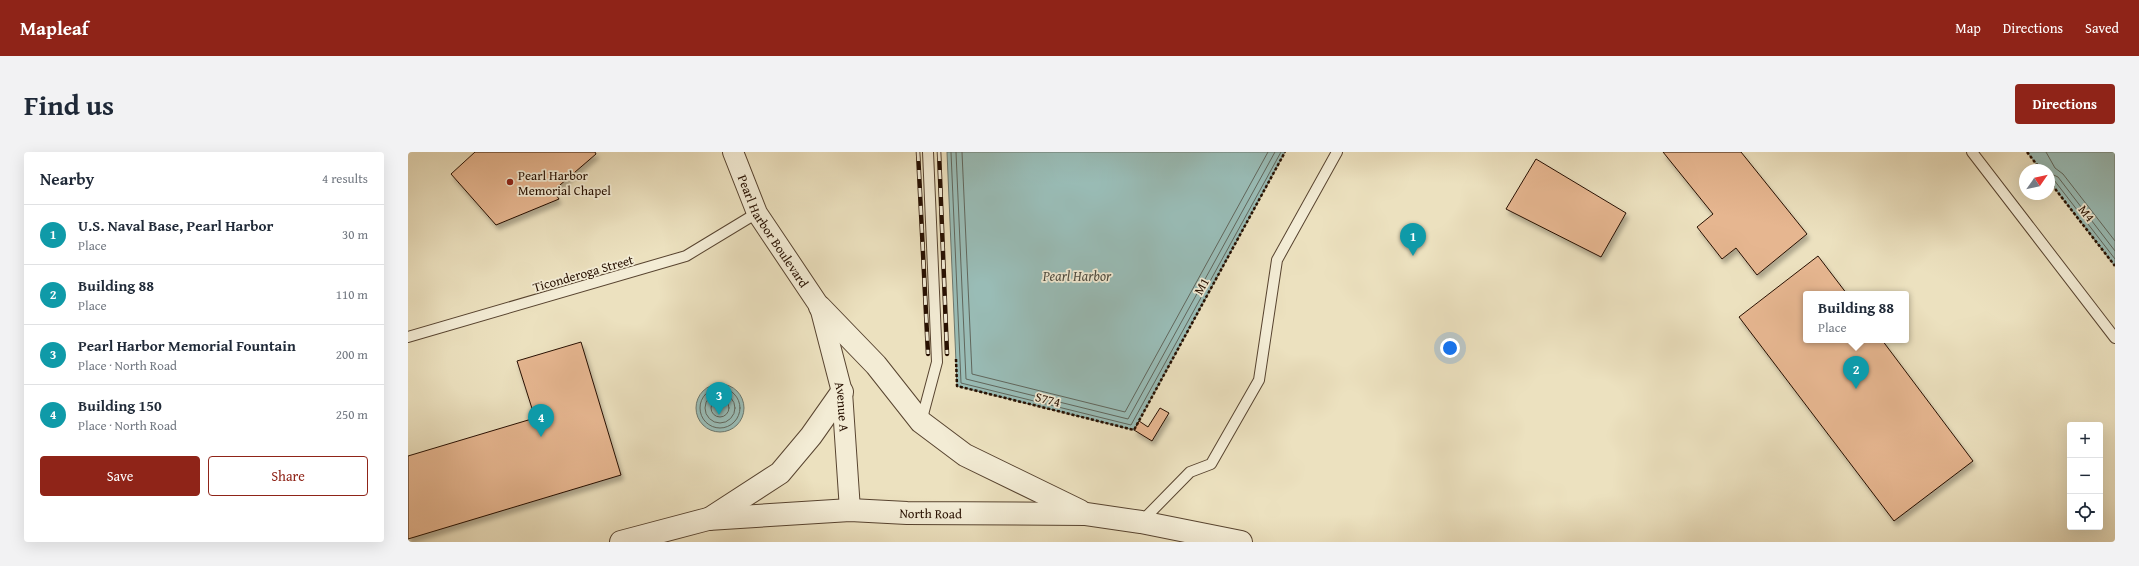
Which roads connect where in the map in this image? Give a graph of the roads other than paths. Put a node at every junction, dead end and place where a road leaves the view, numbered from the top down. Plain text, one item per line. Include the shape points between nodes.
1 (733, 152) edge
2 (928, 152) edge
3 (1338, 152) edge
4 (1972, 152) edge
5 (756, 213) junction
6 (820, 306) junction
7 (408, 337) edge
8 (2115, 338) edge
9 (842, 392) junction
10 (921, 422) junction
11 (850, 510) junction
12 (1086, 514) junction
13 (708, 520) junction
14 (1141, 522) junction
15 (1230, 541) edge
16 (621, 542) edge

1 - 5 street, Pearl Harbor Boulevard
2 - 10 lane via 937,362
3 - 14 lane via 1277,260 1259,380 1211,464 1190,472
4 - 8 lane
5 - 6 street, Pearl Harbor Boulevard
5 - 7 lane, Ticonderoga Street via 686,256
6 - 9 street, Avenue A
6 - 10 street via 876,365
9 - 11 street, Avenue A
9 - 13 street via 780,473
10 - 12 street via 965,456
11 - 12 street, North Road via 907,513
11 - 13 street, North Road
12 - 14 street, North Road
13 - 16 street, North Road
14 - 15 street, North Road

